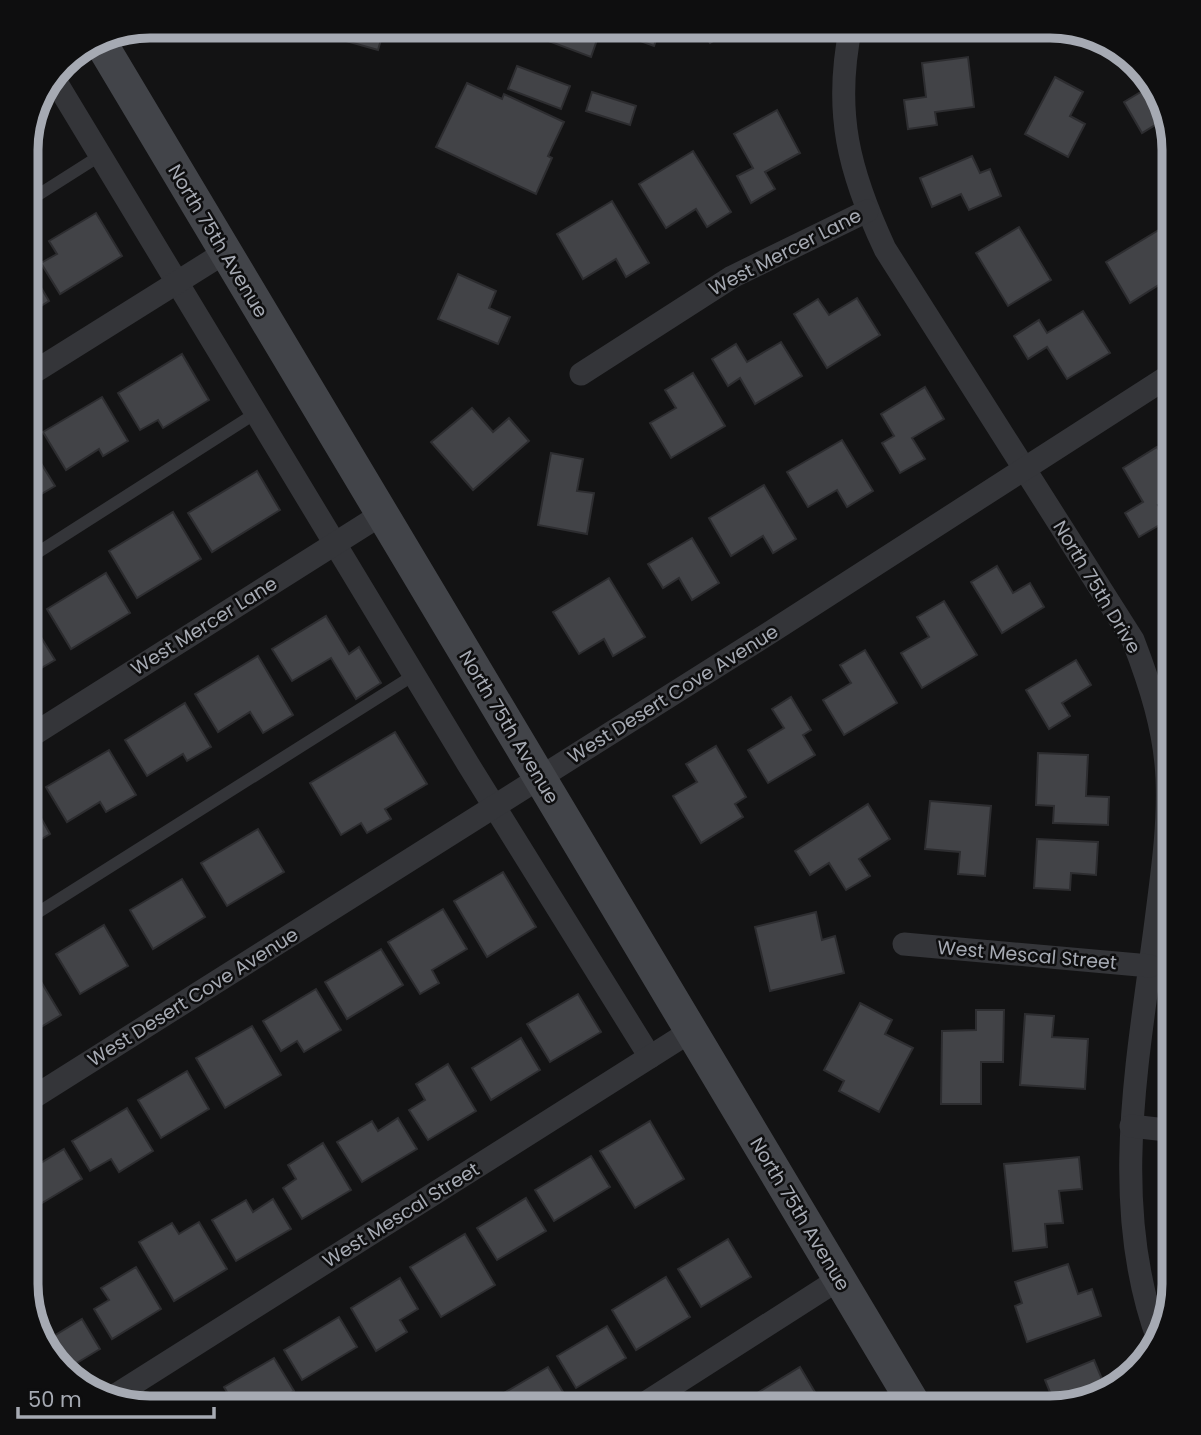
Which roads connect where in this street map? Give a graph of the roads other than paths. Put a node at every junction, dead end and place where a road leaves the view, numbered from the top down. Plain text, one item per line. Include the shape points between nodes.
1 (849, 39) edge
2 (105, 49) edge
3 (59, 87) edge
4 (101, 155) junction
5 (39, 194) edge
6 (867, 211) junction
7 (225, 253) junction
8 (177, 282) junction
9 (39, 369) edge
10 (581, 374) dead end
11 (1162, 380) edge
12 (256, 413) junction
13 (1026, 468) junction
14 (382, 514) junction
15 (335, 543) junction
16 (39, 552) edge
17 (414, 674) junction
18 (38, 730) edge
19 (1162, 736) edge
20 (539, 779) junction
21 (495, 807) junction
22 (1162, 874) edge
23 (38, 912) edge
24 (904, 944) dead end
25 (1150, 966) junction
26 (691, 1031) junction
27 (650, 1057) junction
28 (38, 1094) edge
29 (1131, 1126) junction
30 (1162, 1130) edge
31 (839, 1279) junction
32 (1155, 1325) edge
33 (120, 1392) edge
34 (656, 1396) edge
35 (909, 1396) edge

1 - 6 street, West Mercer Lane via 842,95 844,130
2 - 7 main road, North 75th Avenue
3 - 4 street
4 - 5 lane
4 - 8 street
6 - 10 street, West Mercer Lane via 732,277
6 - 13 street, North 75th Drive via 885,250
7 - 8 street
7 - 14 main road, North 75th Avenue
8 - 9 street
8 - 12 street
11 - 13 street, West Desert Cove Avenue
12 - 15 street
12 - 16 lane
13 - 19 street, North 75th Drive via 1133,640
13 - 20 street, West Desert Cove Avenue
14 - 15 street, West Mercer Lane
14 - 20 main road, North 75th Avenue
15 - 17 street
15 - 18 street, West Mercer Lane
17 - 21 street
17 - 23 lane
20 - 21 street, West Desert Cove Avenue
20 - 26 main road, North 75th Avenue
21 - 27 street
21 - 28 street, West Desert Cove Avenue
22 - 25 street, North 75th Drive
24 - 25 street, West Mescal Street
25 - 29 street, North 75th Drive
26 - 27 street, West Mescal Street
26 - 31 main road, North 75th Avenue
27 - 33 street, West Mescal Street
29 - 30 street
29 - 32 street, North 75th Drive via 1133,1233
31 - 34 street
31 - 35 main road, North 75th Avenue

